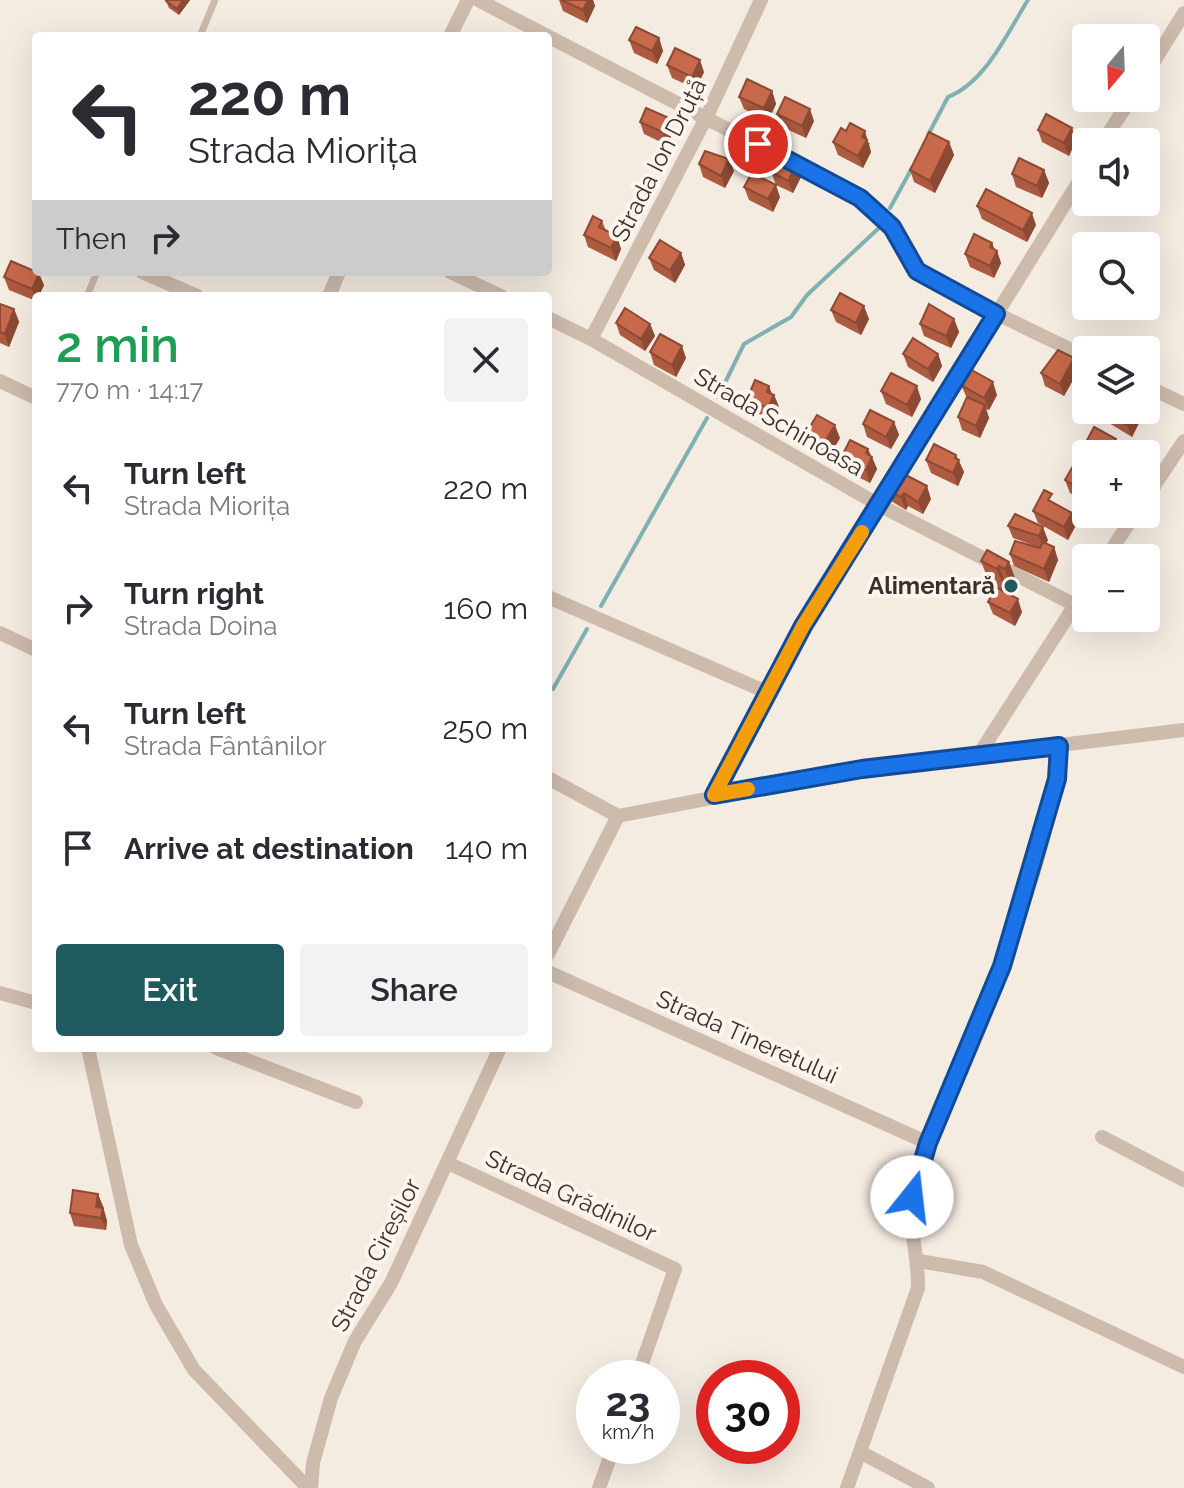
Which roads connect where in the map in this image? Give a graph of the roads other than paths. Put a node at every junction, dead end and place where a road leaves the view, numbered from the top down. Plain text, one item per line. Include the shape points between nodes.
1 (215, 0) edge
2 (468, 0) edge
3 (478, 0) edge
4 (761, 0) edge
5 (1184, 13) edge
6 (202, 32) edge
7 (452, 32) edge
8 (541, 32) edge
9 (552, 37) edge
10 (1160, 52) edge
11 (707, 116) junction
12 (1072, 192) edge
13 (151, 276) edge
14 (456, 276) edge
15 (479, 291) edge
16 (188, 292) edge
17 (996, 314) junction
18 (552, 320) edge
19 (591, 339) junction
20 (1072, 350) edge
21 (0, 381) edge
22 (1160, 393) edge
23 (32, 396) edge
24 (1184, 404) edge
25 (1184, 441) edge
26 (1160, 477) edge
27 (879, 505) junction
28 (552, 599) edge
29 (1072, 603) edge
30 (1072, 610) edge
31 (0, 633) edge
32 (32, 648) edge
33 (769, 693) junction
34 (1184, 730) edge
35 (1059, 746) junction
36 (978, 756) junction
37 (552, 780) edge
38 (714, 795) junction
39 (618, 816) junction
40 (552, 946) edge
41 (552, 974) edge
42 (0, 993) edge
43 (32, 1002) edge
44 (89, 1052) edge
45 (226, 1052) edge
46 (498, 1052) edge
47 (356, 1102) dead end
48 (1102, 1137) dead end
49 (928, 1143) junction
50 (448, 1163) junction
51 (1184, 1180) edge
52 (919, 1261) junction
53 (643, 1360) edge
54 (1184, 1367) edge
55 (860, 1452) junction
56 (608, 1464) edge
57 (310, 1488) edge
58 (599, 1488) edge
59 (847, 1488) edge
60 (928, 1488) edge

1 - 6 lane
2 - 7 street
3 - 8 street
4 - 11 street, Strada Ion Druță
5 - 10 street
9 - 11 street
11 - 17 street via 860,198 892,227 917,271
11 - 19 street, Strada Ion Druță
12 - 17 street
13 - 16 street
14 - 15 street
17 - 20 street
17 - 27 street
18 - 19 street, Strada Schinoasa
19 - 27 street, Strada Schinoasa
21 - 23 street
22 - 24 street
25 - 26 street
27 - 29 street, Strada Schinoasa
27 - 33 street via 803,626
28 - 33 street
30 - 36 street
31 - 32 street
33 - 38 street
34 - 35 street
35 - 36 street
35 - 49 street via 1057,779 1002,966
36 - 38 street via 862,769
37 - 39 street
38 - 39 street
39 - 40 street
41 - 49 street, Strada Tineretului
42 - 43 street
44 - 57 street via 131,1245 156,1305 194,1370
45 - 47 street
46 - 50 street, Strada Cireșilor
48 - 51 street
49 - 52 street via 912,1197
50 - 53 street, Strada Grădinilor via 675,1269
50 - 57 street, Strada Cireșilor via 391,1283 355,1341 331,1398
52 - 54 street via 983,1272
52 - 55 street via 911,1312
55 - 59 street
55 - 60 street
56 - 58 street

